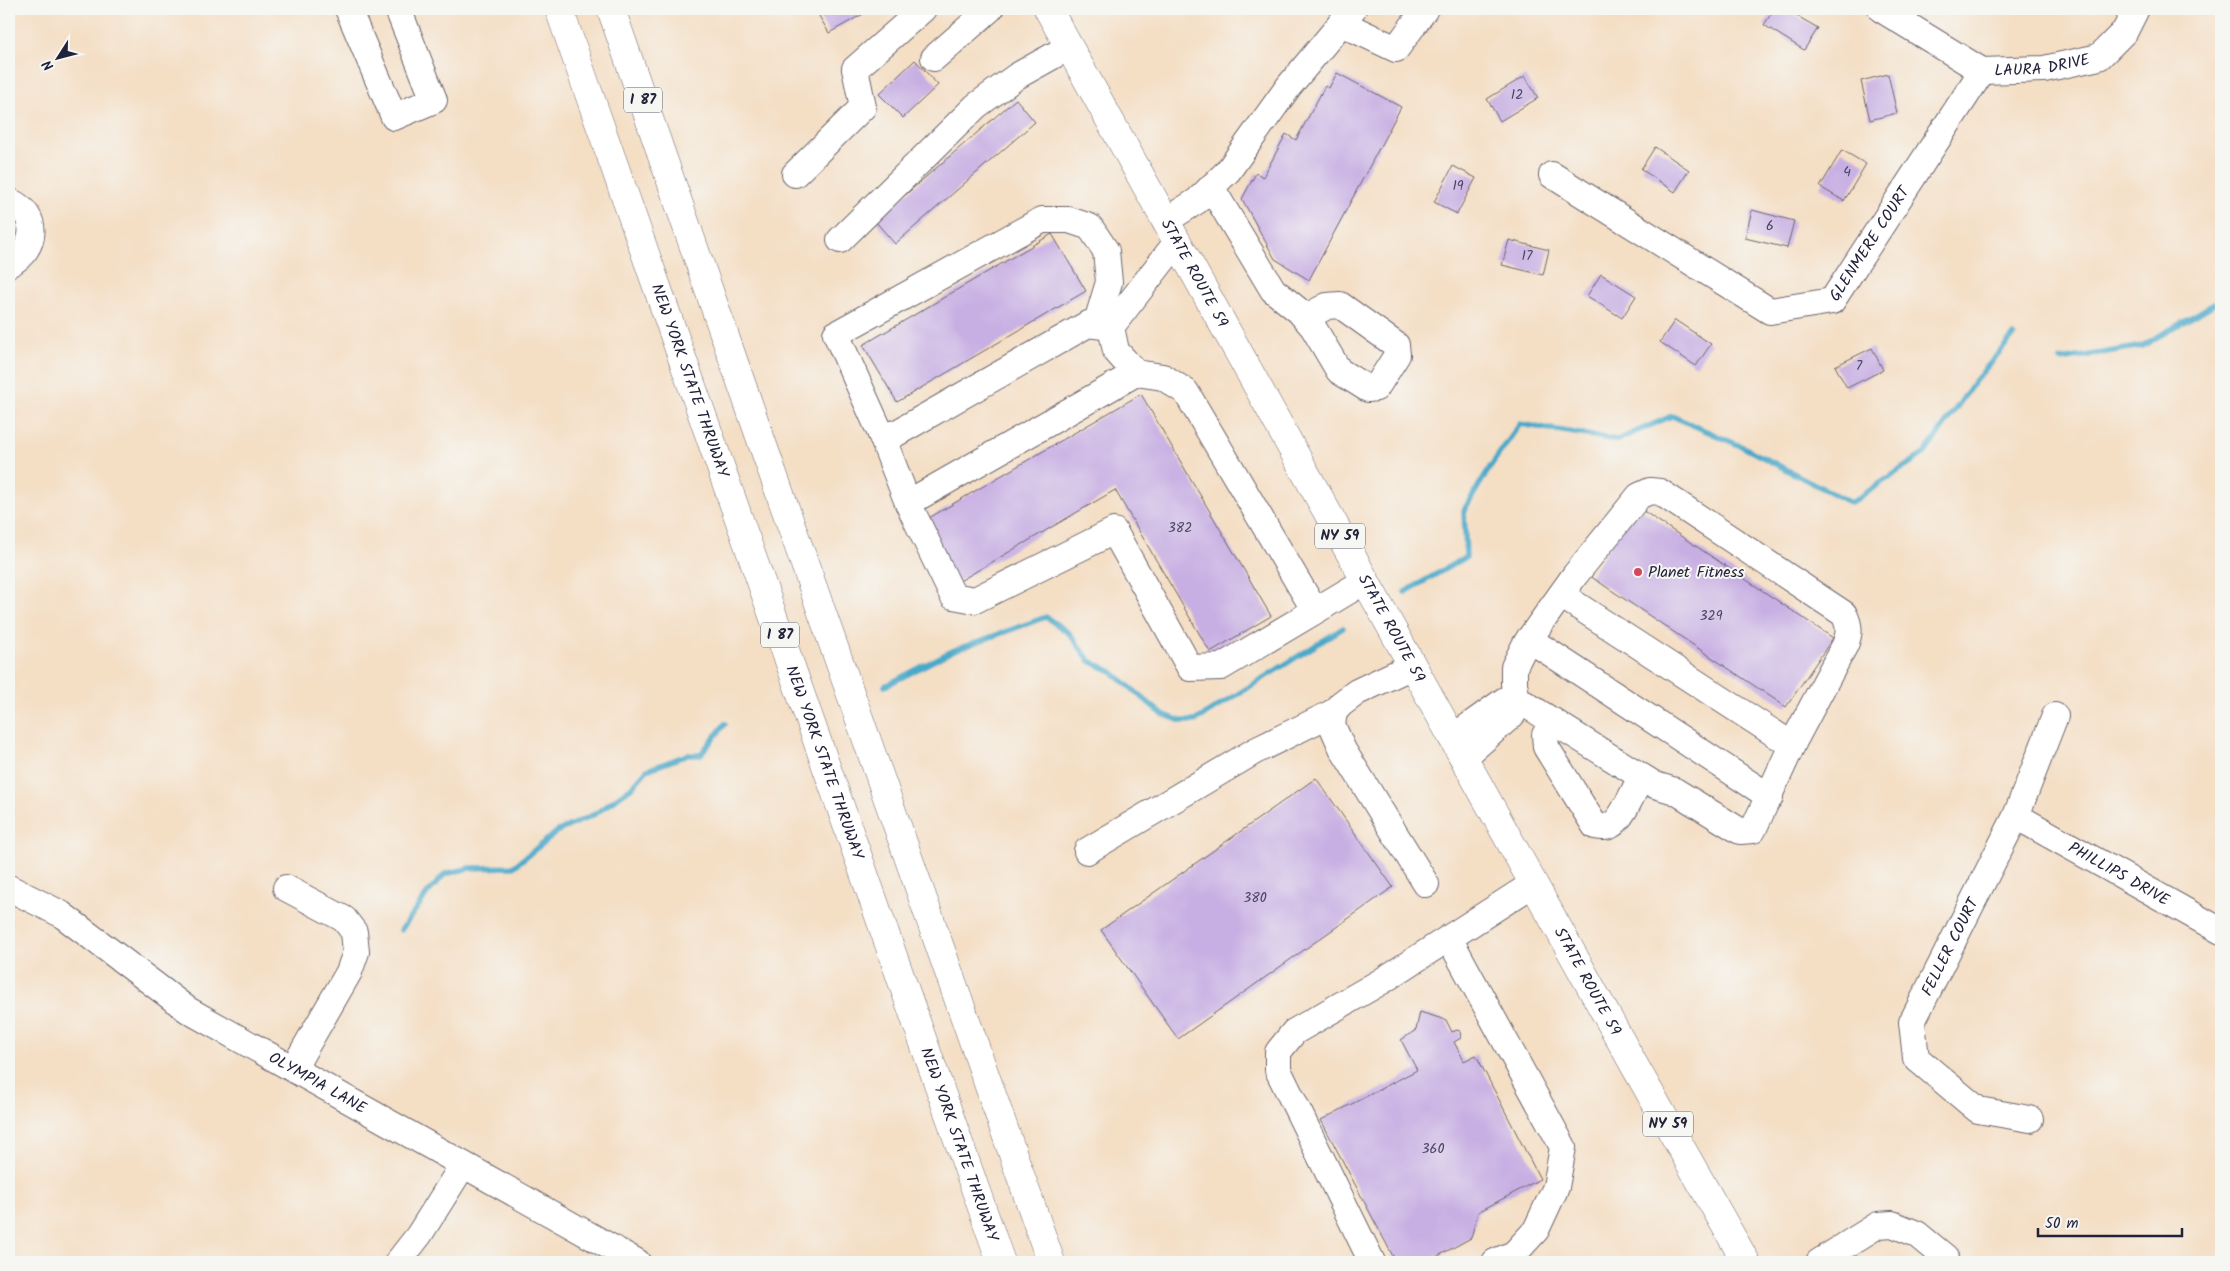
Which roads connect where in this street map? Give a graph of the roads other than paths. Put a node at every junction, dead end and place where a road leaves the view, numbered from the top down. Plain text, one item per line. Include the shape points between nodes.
1 (348, 9) edge
2 (398, 9) edge
3 (559, 9) edge
4 (611, 9) edge
5 (923, 9) edge
6 (990, 9) edge
7 (1048, 9) edge
8 (1425, 9) edge
9 (1881, 9) edge
10 (2136, 9) edge
11 (1347, 16) edge
12 (1069, 47) junction
13 (934, 58) dead end
14 (1982, 71) junction
15 (795, 174) dead end
16 (1552, 175) dead end
17 (1211, 187) junction
18 (9, 201) edge
19 (1171, 231) junction
20 (840, 240) dead end
21 (9, 264) edge
22 (1305, 318) dead end
23 (1111, 327) junction
24 (1136, 374) junction
25 (880, 434) junction
26 (908, 503) junction
27 (1365, 581) junction
28 (1561, 595) junction
29 (1315, 611) junction
30 (1529, 639) junction
31 (1412, 666) junction
32 (1517, 699) junction
33 (1334, 712) junction
34 (2055, 716) dead end
35 (1553, 721) junction
36 (1792, 745) junction
37 (1458, 748) junction
38 (1641, 777) junction
39 (1770, 796) junction
40 (2016, 816) junction
41 (1087, 851) dead end
42 (1426, 884) dead end
43 (1533, 884) junction
44 (9, 888) edge
45 (286, 888) dead end
46 (2221, 930) edge
47 (1449, 938) junction
48 (293, 1069) junction
49 (2030, 1119) dead end
50 (464, 1165) junction
51 (398, 1262) edge
52 (637, 1262) edge
53 (1001, 1262) edge
54 (1051, 1262) edge
55 (1372, 1262) edge
56 (1495, 1262) edge
57 (1746, 1262) edge
58 (1819, 1262) edge
59 (1938, 1262) edge

1 - 2 street via 394,117 434,100
3 - 53 main road, NEW YORK STATE THRUWAY / I 87
4 - 54 main road, I 87
5 - 15 street via 855,69 863,107
6 - 13 street
7 - 12 main road, STATE ROUTE 59 / NY 59
8 - 11 street via 1396,49
9 - 14 street, LAURA DRIVE
10 - 14 street, LAURA DRIVE via 2124,31 2099,57 2044,69
11 - 17 street via 1289,86 1228,171
12 - 19 main road, STATE ROUTE 59 / NY 59
12 - 20 street via 1017,76 976,106
14 - 16 street, GLENMERE COURT via 1832,301 1770,311
17 - 19 street
17 - 22 street via 1273,290
18 - 21 street via 24,211 32,237 19,259
19 - 23 street
19 - 27 main road, STATE ROUTE 59 / NY 59
23 - 24 street via 1116,351
23 - 25 street via 1088,324 895,434
23 - 25 street via 1099,315 1109,282 1106,251 1090,227 1069,220 1042,220 836,334
24 - 26 street
24 - 29 street via 1163,377 1186,392
25 - 26 street
26 - 29 street via 953,596 975,600 1114,531 1190,668 1221,667
27 - 29 street
27 - 31 main road, STATE ROUTE 59 / NY 59
28 - 30 street
28 - 36 street
28 - 36 street via 1640,496 1650,490 1660,492 1844,614 1849,624 1849,636
30 - 32 street via 1514,667
30 - 39 street
31 - 33 street via 1357,692
31 - 37 main road, STATE ROUTE 59 / NY 59
32 - 35 street
32 - 37 street via 1505,700
33 - 41 street via 1255,751
33 - 42 street via 1332,725 1343,750
34 - 40 street, FELLER COURT
35 - 38 street
35 - 38 street via 1545,735 1546,747 1595,826 1612,825 1618,819
36 - 39 street
37 - 43 main road, STATE ROUTE 59 / NY 59
38 - 39 street via 1675,791 1740,831 1753,830
40 - 46 street, PHILLIPS DRIVE
40 - 49 street, FELLER COURT via 1912,1022 1916,1058 1978,1110
43 - 47 street
43 - 57 main road, STATE ROUTE 59 / NY 59
44 - 48 street, OLYMPIA LANE via 61,914 188,1010
45 - 48 street via 344,919 354,932 356,952 349,972
47 - 55 street via 1294,1032 1278,1052 1278,1070
47 - 56 street via 1563,1147 1556,1187 1536,1230 1514,1254
48 - 50 street, OLYMPIA LANE
50 - 51 street
50 - 52 street, OLYMPIA LANE
58 - 59 street via 1878,1225 1892,1224 1917,1234 1945,1257

